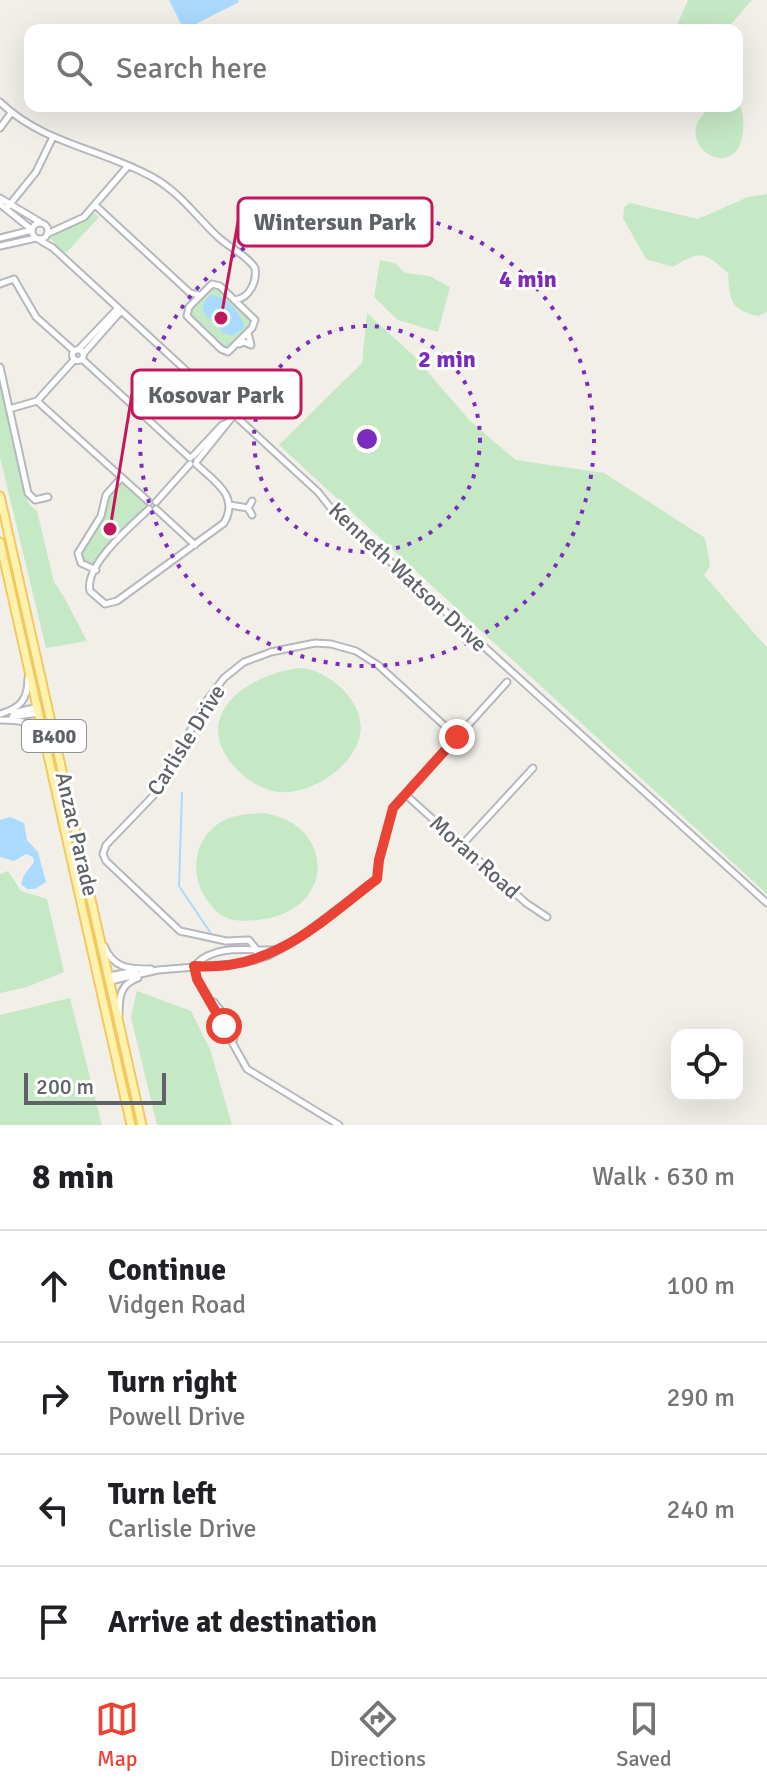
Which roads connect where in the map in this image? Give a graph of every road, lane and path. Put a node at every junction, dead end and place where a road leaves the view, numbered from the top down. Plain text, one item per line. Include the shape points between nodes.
1 (0, 102) edge
2 (11, 113) junction
3 (0, 128) edge
4 (53, 137) junction
5 (128, 166) junction
6 (0, 201) edge
7 (95, 205) junction
8 (8, 206) junction
9 (19, 217) junction
10 (42, 223) junction
11 (59, 228) junction
12 (32, 229) junction
13 (15, 234) junction
14 (47, 234) junction
15 (0, 238) edge
16 (38, 238) junction
17 (0, 246) edge
18 (53, 248) junction
19 (0, 284) edge
20 (190, 293) junction
21 (201, 294) junction
22 (243, 297) junction
23 (235, 300) junction
24 (192, 304) junction
25 (243, 307) junction
26 (120, 309) junction
27 (79, 353) junction
28 (0, 367) edge
29 (37, 401) junction
30 (9, 409) junction
31 (234, 415) junction
32 (193, 461) junction
33 (121, 478) junction
34 (0, 496) edge
35 (48, 497) dead end
36 (38, 500) junction
37 (252, 501) dead end
38 (152, 505) junction
39 (230, 505) junction
40 (248, 508) junction
41 (41, 509) dead end
42 (252, 515) dead end
43 (0, 542) edge
44 (195, 545) junction
45 (96, 570) junction
46 (28, 667) junction
47 (507, 682) dead end
48 (48, 708) junction
49 (38, 710) junction
50 (0, 717) edge
51 (457, 737) junction
52 (47, 751) junction
53 (533, 768) dead end
54 (405, 794) junction
55 (462, 845) junction
56 (767, 903) edge
57 (547, 917) dead end
58 (98, 930) junction
59 (226, 941) junction
60 (281, 949) junction
61 (235, 950) junction
62 (257, 950) junction
63 (214, 952) junction
64 (256, 960) junction
65 (194, 966) junction
66 (215, 966) junction
67 (166, 969) junction
68 (109, 979) junction
69 (99, 982) junction
70 (120, 1024) junction
71 (131, 1125) edge
72 (142, 1125) edge
73 (339, 1125) edge

1 - 2 street
2 - 3 street
2 - 4 street
4 - 5 street
4 - 8 street via 36,172
5 - 7 street
5 - 22 street via 173,191 217,237 251,261 256,279
6 - 8 street
7 - 11 street via 78,221
7 - 20 street
8 - 9 street
8 - 10 street
9 - 12 street
9 - 13 street via 22,225
10 - 11 street
10 - 12 street
10 - 14 street
11 - 14 street
12 - 13 street
12 - 16 street
13 - 15 street
14 - 16 street
14 - 18 street, Kenneth Watson Drive
16 - 17 street
16 - 18 street, Kenneth Watson Drive
18 - 26 street, Kenneth Watson Drive
19 - 27 street via 14,279 32,312
20 - 21 street
20 - 24 street
21 - 23 street via 216,284
21 - 24 street
22 - 23 street
22 - 25 street
23 - 25 street
24 - 25 street via 189,319 230,351 255,320
26 - 27 street
26 - 31 street, Kenneth Watson Drive
27 - 29 street
27 - 32 street
28 - 30 street
29 - 30 street
29 - 33 street
30 - 36 street via 28,492
31 - 32 street
31 - 56 street, Kenneth Watson Drive
32 - 38 street
32 - 39 street via 225,491
33 - 38 street
33 - 45 street via 106,495 101,516 78,553 81,563
34 - 48 main road, Anzac Parade / B400
35 - 36 street
36 - 41 street
37 - 40 street
38 - 44 street
38 - 45 street via 112,545
39 - 40 street
39 - 44 street via 220,528
40 - 42 street
43 - 46 main road, Anzac Parade / B400
44 - 45 street via 112,604 103,603 89,589
46 - 49 main road, Anzac Parade / B400
46 - 50 street via 24,701
47 - 51 street
48 - 49 main road
48 - 58 main road, Anzac Parade / B400
49 - 50 street
49 - 52 main road, Anzac Parade / B400
50 - 52 street via 31,724
51 - 54 street
51 - 59 street, Carlisle Drive via 378,665 349,649 302,644 252,658 229,672 156,792 103,852 106,861 180,931
52 - 69 main road, Anzac Parade / B400
53 - 55 street
54 - 55 street, Moran Road
54 - 60 street via 391,813 377,879
55 - 57 street, Moran Road
58 - 67 street via 118,966
58 - 68 main road, Anzac Parade / B400
59 - 61 street via 235,944
59 - 62 street, Carlisle Drive via 249,940
60 - 62 street
60 - 64 street
61 - 62 street
61 - 63 street
62 - 64 street
63 - 65 street
63 - 66 street
64 - 66 street
65 - 66 street
65 - 67 street
65 - 73 street via 250,1071
67 - 68 street
67 - 70 street via 124,987
68 - 69 main road
68 - 70 main road, Anzac Parade / B400
69 - 71 main road, Anzac Parade / B400
70 - 72 main road, Anzac Parade / B400

